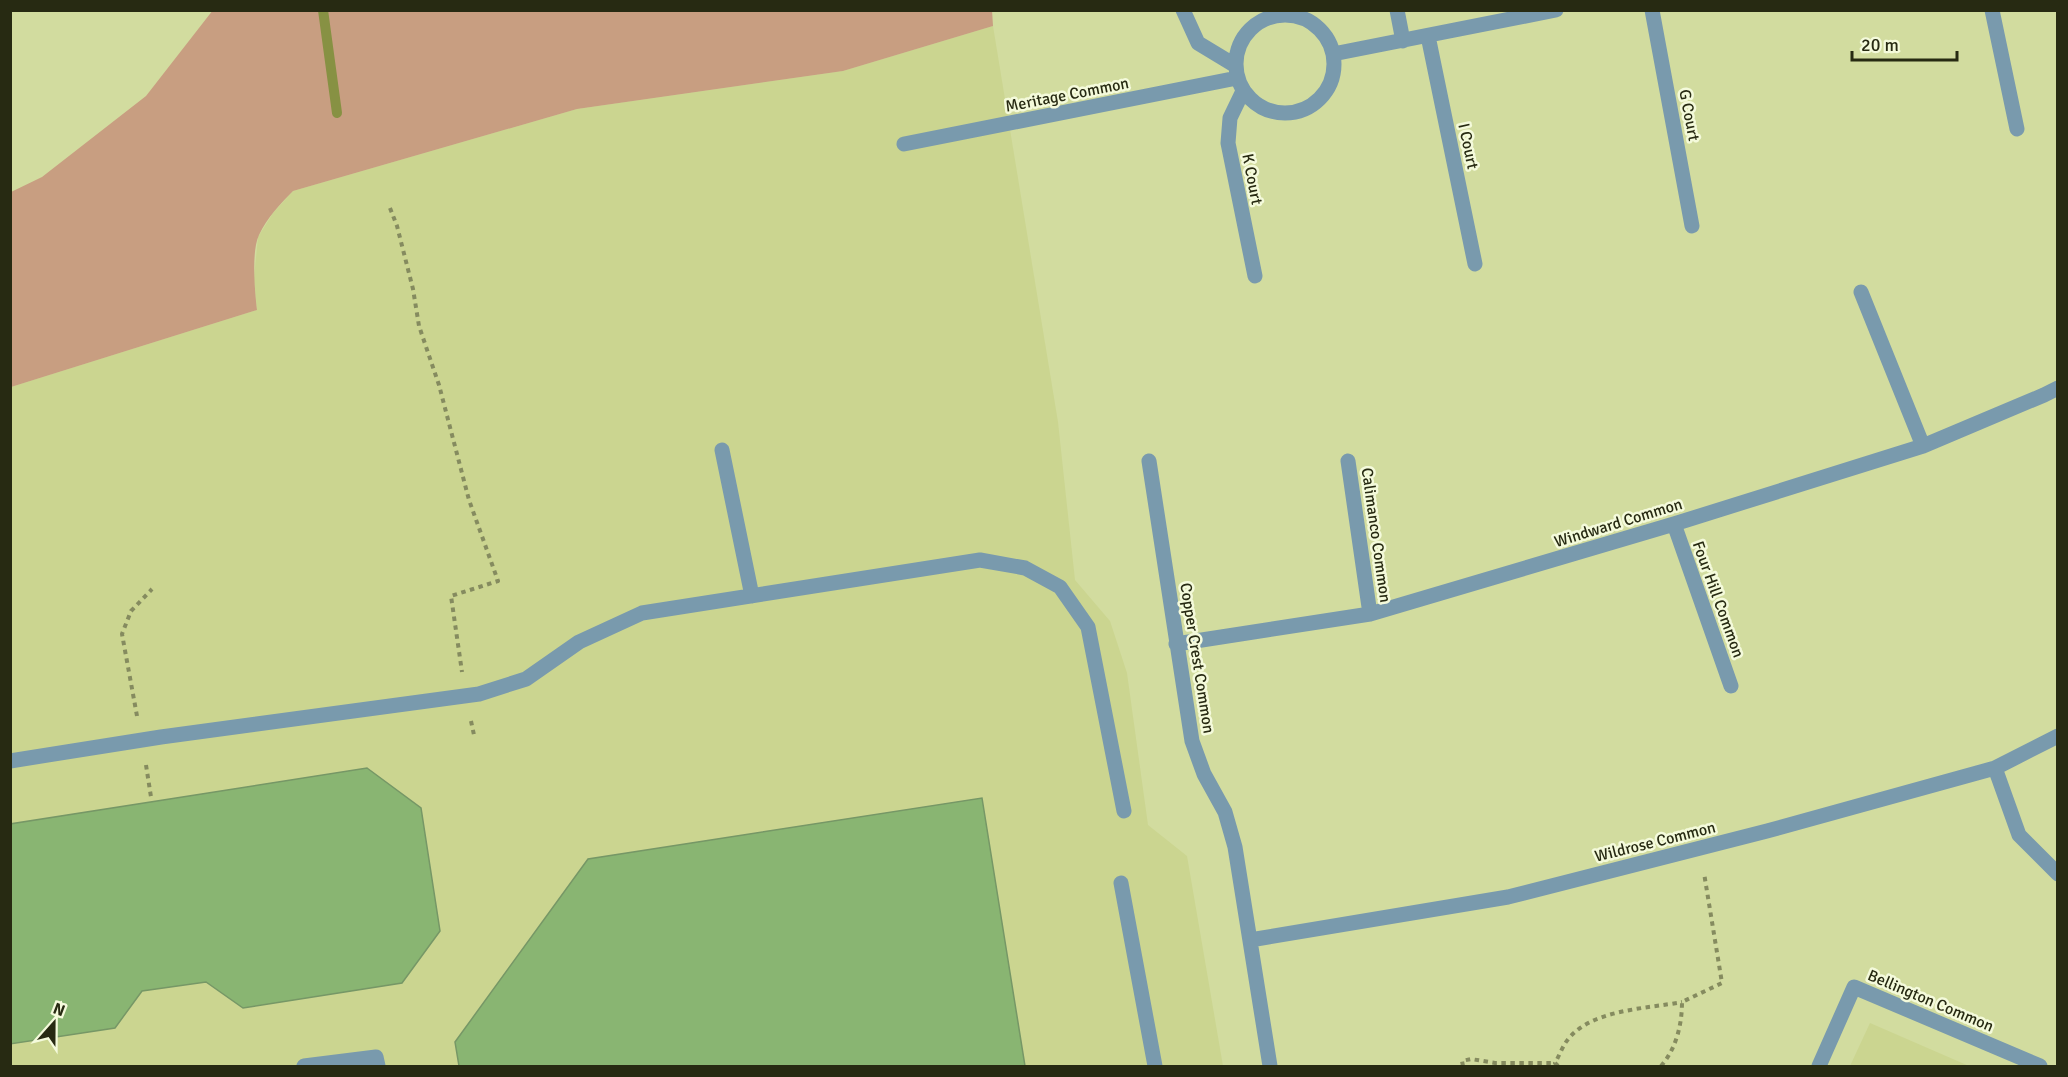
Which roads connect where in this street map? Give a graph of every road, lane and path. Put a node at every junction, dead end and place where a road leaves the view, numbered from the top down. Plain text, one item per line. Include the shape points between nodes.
1 (1183, 10) edge
2 (1397, 10) edge
3 (1556, 10) edge
4 (1652, 10) edge
5 (1992, 10) edge
6 (1428, 36) junction
7 (1403, 41) junction
8 (1334, 54) junction
9 (1239, 78) junction
10 (2017, 129) dead end
11 (904, 144) dead end
12 (390, 208) dead end
13 (1692, 226) dead end
14 (1475, 264) dead end
15 (1255, 276) dead end
16 (1861, 292) dead end
17 (2058, 388) edge
18 (1923, 446) junction
19 (722, 450) dead end
20 (1149, 461) dead end
21 (1348, 461) dead end
22 (1674, 524) junction
23 (152, 589) dead end
24 (752, 596) junction
25 (1370, 614) junction
26 (1176, 644) junction
27 (1731, 686) dead end
28 (466, 695) junction
29 (135, 702) dead end
30 (474, 735) dead end
31 (2058, 736) edge
32 (10, 761) edge
33 (1995, 768) junction
34 (1124, 811) dead end
35 (1700, 848) junction
36 (2058, 874) edge
37 (1121, 883) dead end
38 (1250, 940) junction
39 (1682, 1002) junction
40 (1557, 1065) edge
41 (304, 1066) edge
42 (378, 1066) edge
43 (1155, 1066) edge
44 (1270, 1066) edge
45 (1463, 1066) edge
46 (1661, 1066) edge
47 (1819, 1066) edge
48 (2040, 1066) edge

1 - 9 street via 1198,43
2 - 7 street
3 - 6 street
4 - 13 street, G Court
5 - 10 street
6 - 7 street
6 - 14 street, I Court
7 - 8 street
8 - 9 street via 1334,74 1326,92 1312,105 1294,112 1275,112 1257,105
8 - 9 street via 1326,36 1312,22 1295,15 1275,15 1257,22 1243,36 1236,54
9 - 11 street, Meritage Common
9 - 15 street, K Court via 1228,143
12 - 28 path via 469,500 498,580 452,596
16 - 18 street
17 - 18 street, Windward Common
18 - 22 street, Windward Common
19 - 24 street
20 - 26 street, Copper Crest Common
21 - 25 street, Calimanco Common
22 - 25 street, Windward Common
22 - 27 street, Four Hill Common
23 - 29 path via 131,611 122,634
24 - 28 street via 642,613 579,642 526,679
24 - 34 street via 980,560 1025,568 1060,587 1088,627
25 - 26 street, Windward Common
26 - 38 street, Copper Crest Common via 1192,741 1204,774 1225,812 1235,847
28 - 30 path
28 - 32 street
31 - 33 street, Wildrose Common
33 - 35 street, Wildrose Common
33 - 36 street via 2019,835
35 - 38 street, Wildrose Common via 1508,897
35 - 39 path via 1722,983
37 - 43 street
38 - 44 street, Copper Crest Common
39 - 40 path via 1620,1011 1589,1022 1567,1041
39 - 46 path via 1682,1025
40 - 45 path via 1471,1059 1462,1061
41 - 42 street via 376,1057
47 - 48 street, Bellington Common via 1854,987

